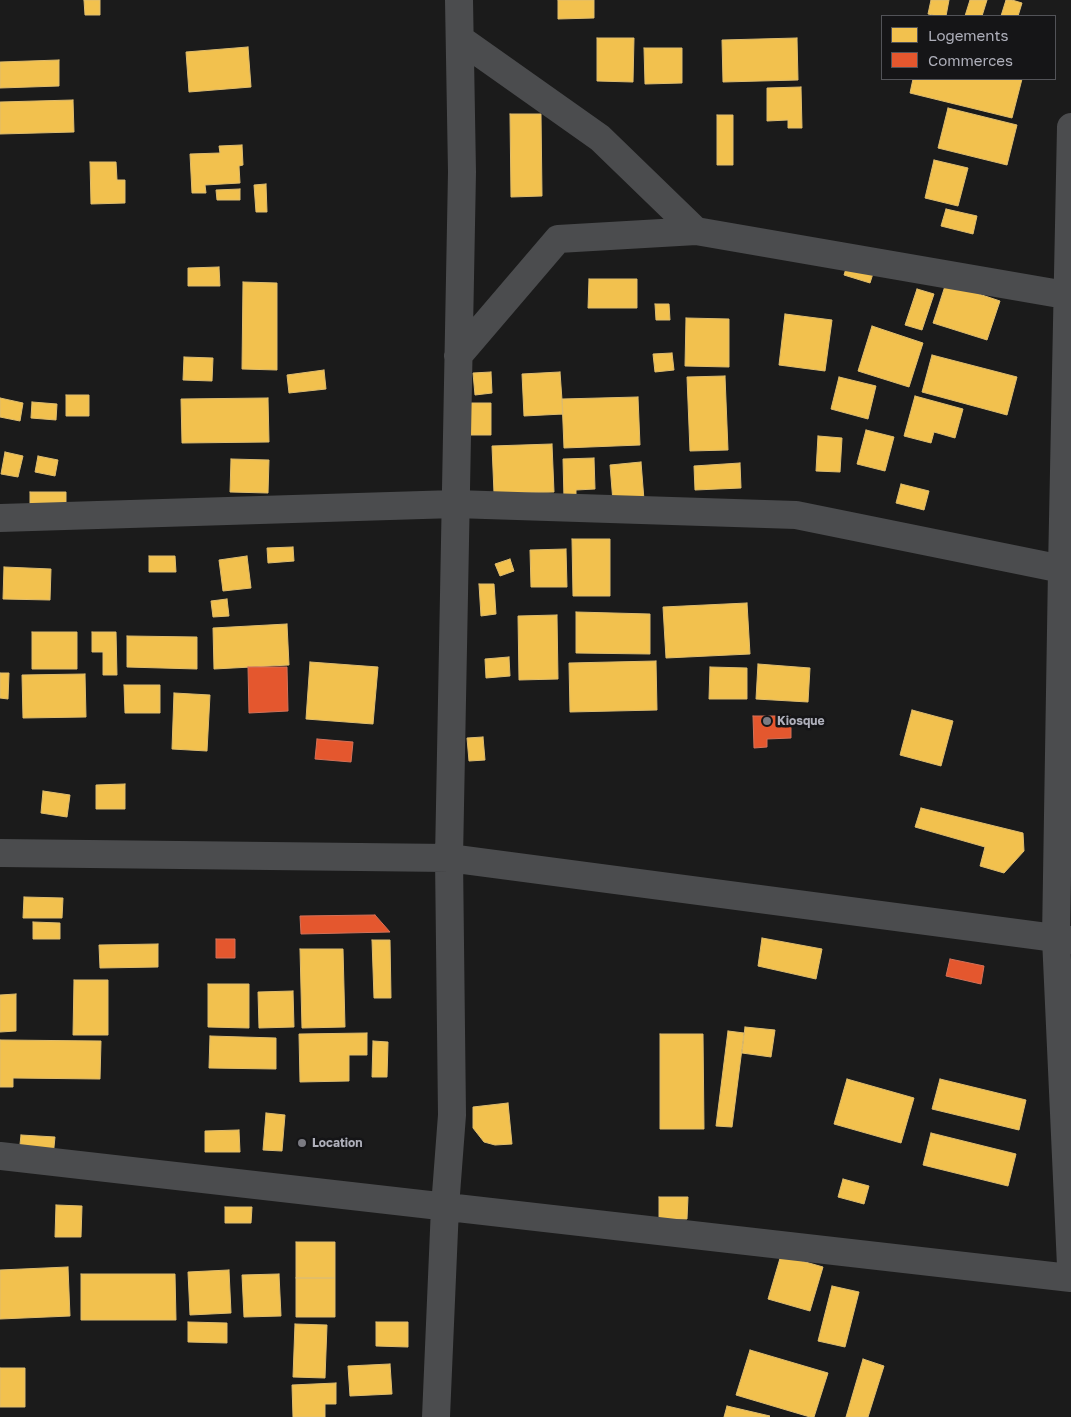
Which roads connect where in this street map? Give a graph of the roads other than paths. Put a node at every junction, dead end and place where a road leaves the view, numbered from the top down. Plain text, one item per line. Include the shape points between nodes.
1 (459, 0) edge
2 (460, 39) junction
3 (1071, 127) edge
4 (696, 231) junction
5 (1069, 296) edge
6 (458, 356) junction
7 (455, 504) junction
8 (0, 518) edge
9 (1066, 571) edge
10 (0, 853) edge
11 (449, 858) junction
12 (1064, 939) edge
13 (0, 1156) edge
14 (445, 1207) junction
15 (1071, 1266) edge
16 (1071, 1278) edge
17 (436, 1417) edge

1 - 2 street
2 - 4 street via 600,138
2 - 6 street via 462,172
3 - 5 street
4 - 5 street
4 - 6 street via 558,239
5 - 9 street
6 - 7 street
7 - 8 street
7 - 9 street via 796,515
7 - 11 street
9 - 12 street
10 - 11 street
11 - 12 street
11 - 14 street via 452,1115
12 - 15 street
13 - 14 street
14 - 16 street
14 - 17 street

